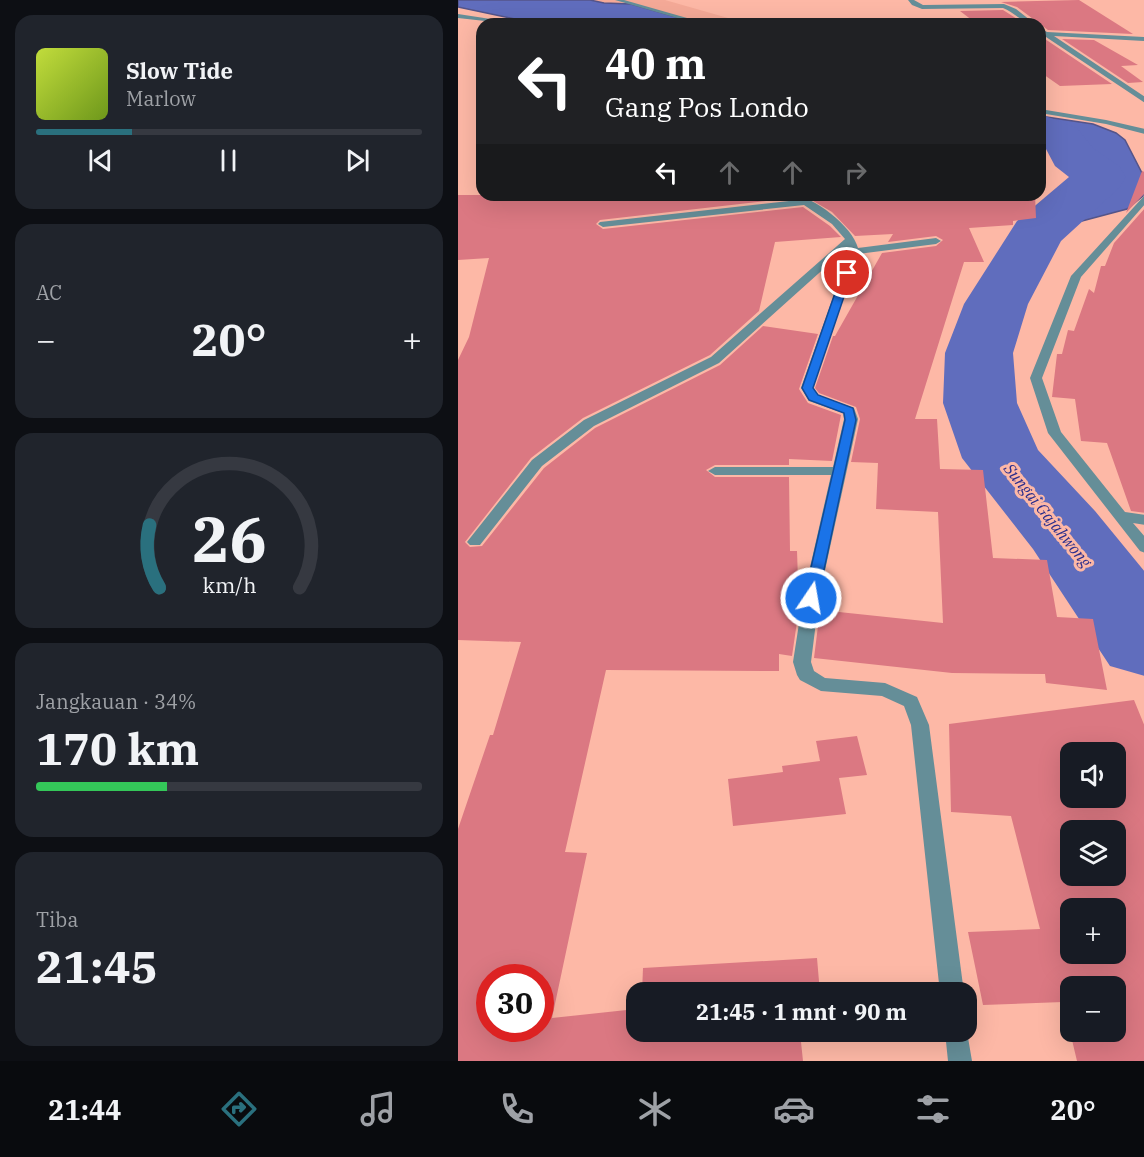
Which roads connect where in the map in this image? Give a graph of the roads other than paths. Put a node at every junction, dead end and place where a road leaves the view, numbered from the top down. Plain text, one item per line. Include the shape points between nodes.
1 (618, 0) edge
2 (650, 0) edge
3 (911, 0) edge
4 (645, 6) junction
5 (458, 16) edge
6 (685, 18) edge
7 (1024, 18) edge
8 (476, 19) edge
9 (476, 21) edge
10 (458, 25) edge
11 (1046, 32) edge
12 (1046, 35) edge
13 (1145, 39) edge
14 (1145, 101) edge
15 (1046, 112) edge
16 (1145, 132) edge
17 (1145, 198) edge
18 (807, 202) joint
19 (603, 224) dead end
20 (851, 239) junction
21 (936, 241) dead end
22 (854, 252) junction
23 (715, 471) dead end
24 (839, 471) junction
25 (1119, 516) junction
26 (1145, 520) edge
27 (475, 542) dead end
28 (1145, 548) edge
29 (951, 982) edge
30 (958, 1042) edge
31 (960, 1061) edge

1 - 4 street
2 - 4 street
3 - 7 street via 916,5 1004,6
4 - 6 street
5 - 8 street
9 - 10 street
11 - 13 street
12 - 14 street
15 - 16 street
17 - 25 street via 1076,276 1036,378 1055,433
18 - 19 street
18 - 20 street
20 - 22 street
20 - 27 street via 715,360 588,423 537,463
21 - 22 street
22 - 24 street via 807,388 813,398 849,411 851,420
23 - 24 street
24 - 29 street via 811,598 802,662 806,675 821,684 885,690 911,702 920,725
25 - 26 street
25 - 28 street
30 - 31 street

